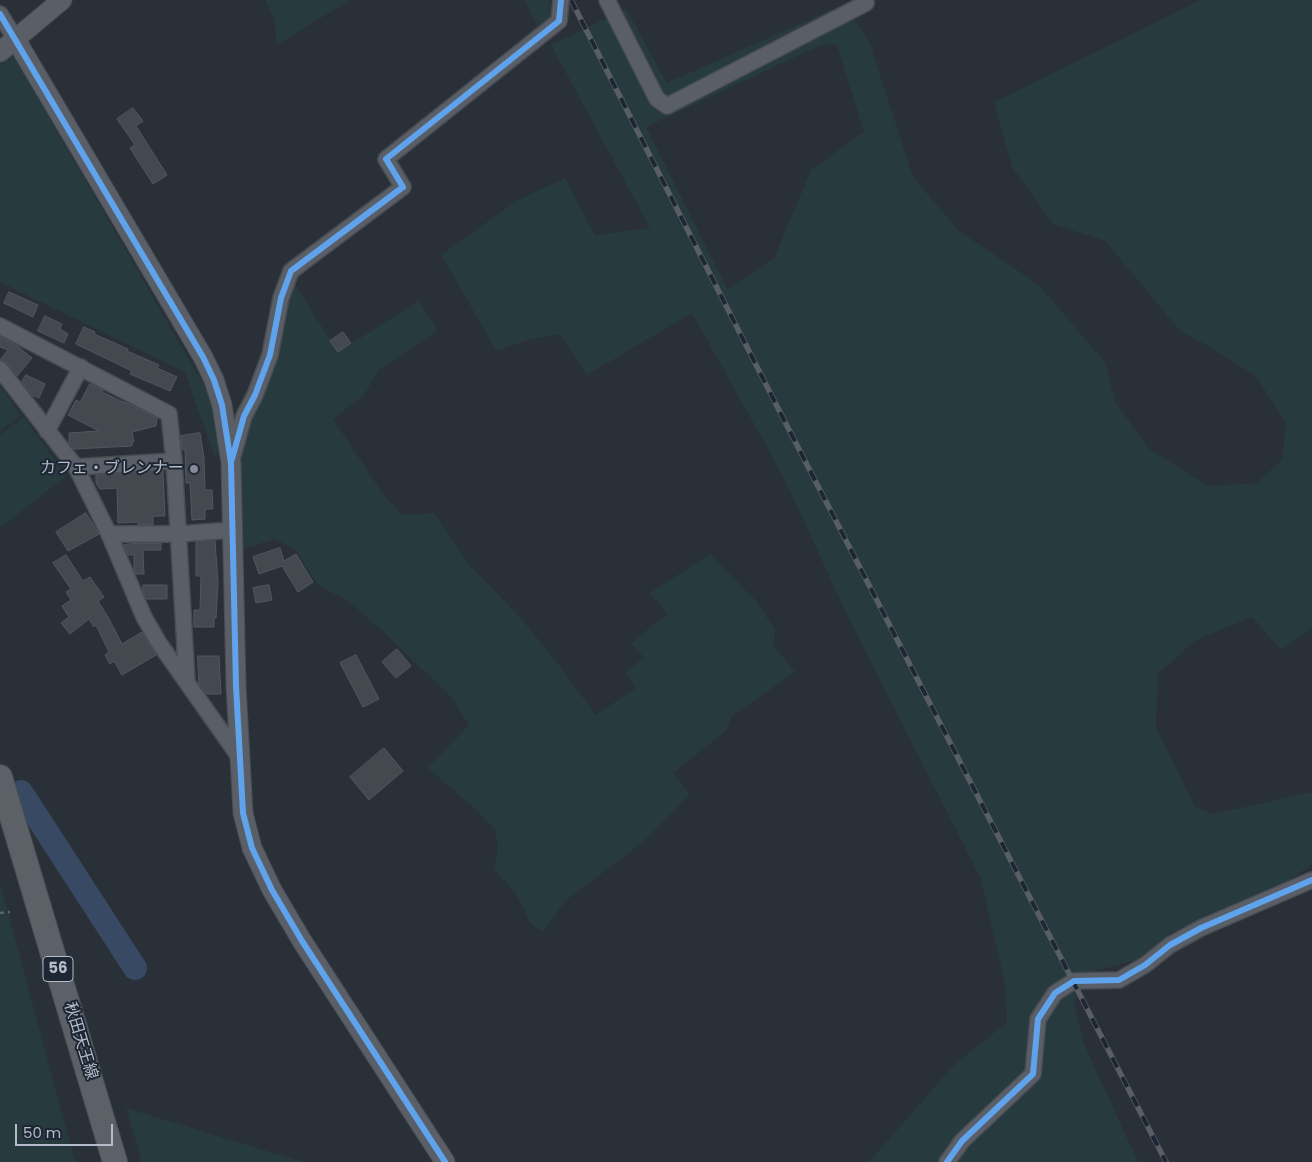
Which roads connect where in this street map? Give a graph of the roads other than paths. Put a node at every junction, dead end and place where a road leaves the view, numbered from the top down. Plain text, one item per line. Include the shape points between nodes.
1 (62, 0) edge
2 (561, 0) edge
3 (608, 0) edge
4 (866, 3) dead end
5 (0, 14) edge
6 (16, 40) junction
7 (0, 52) edge
8 (0, 326) edge
9 (81, 368) junction
10 (0, 369) edge
11 (47, 431) junction
12 (174, 461) junction
13 (231, 464) junction
14 (76, 467) junction
15 (232, 530) junction
16 (109, 534) junction
17 (179, 534) junction
18 (187, 682) junction
19 (240, 758) junction
20 (0, 777) edge
21 (0, 833) edge
22 (1312, 880) edge
23 (99, 1162) edge
24 (116, 1162) edge
25 (445, 1162) edge
26 (947, 1162) edge

1 - 6 street
2 - 13 street via 559,21 386,159 403,187 291,271 281,298 270,355 244,416
3 - 4 street via 657,99 667,106
5 - 6 street
6 - 7 street
6 - 13 street via 203,357 222,405
8 - 9 street
9 - 11 street
9 - 12 street via 168,414
10 - 11 street
11 - 14 street
12 - 14 street
12 - 17 street
13 - 15 street
14 - 16 street
15 - 17 street
15 - 19 street
16 - 17 street
16 - 18 street via 144,617
17 - 18 street
18 - 19 street
19 - 25 street via 243,813 252,848 272,890
20 - 24 main road, 秋田天王線 / 56
21 - 23 main road, 秋田天王線 / 56
22 - 26 street via 1201,928 1120,980 1074,981 1055,993 1038,1019 1033,1074 962,1141

